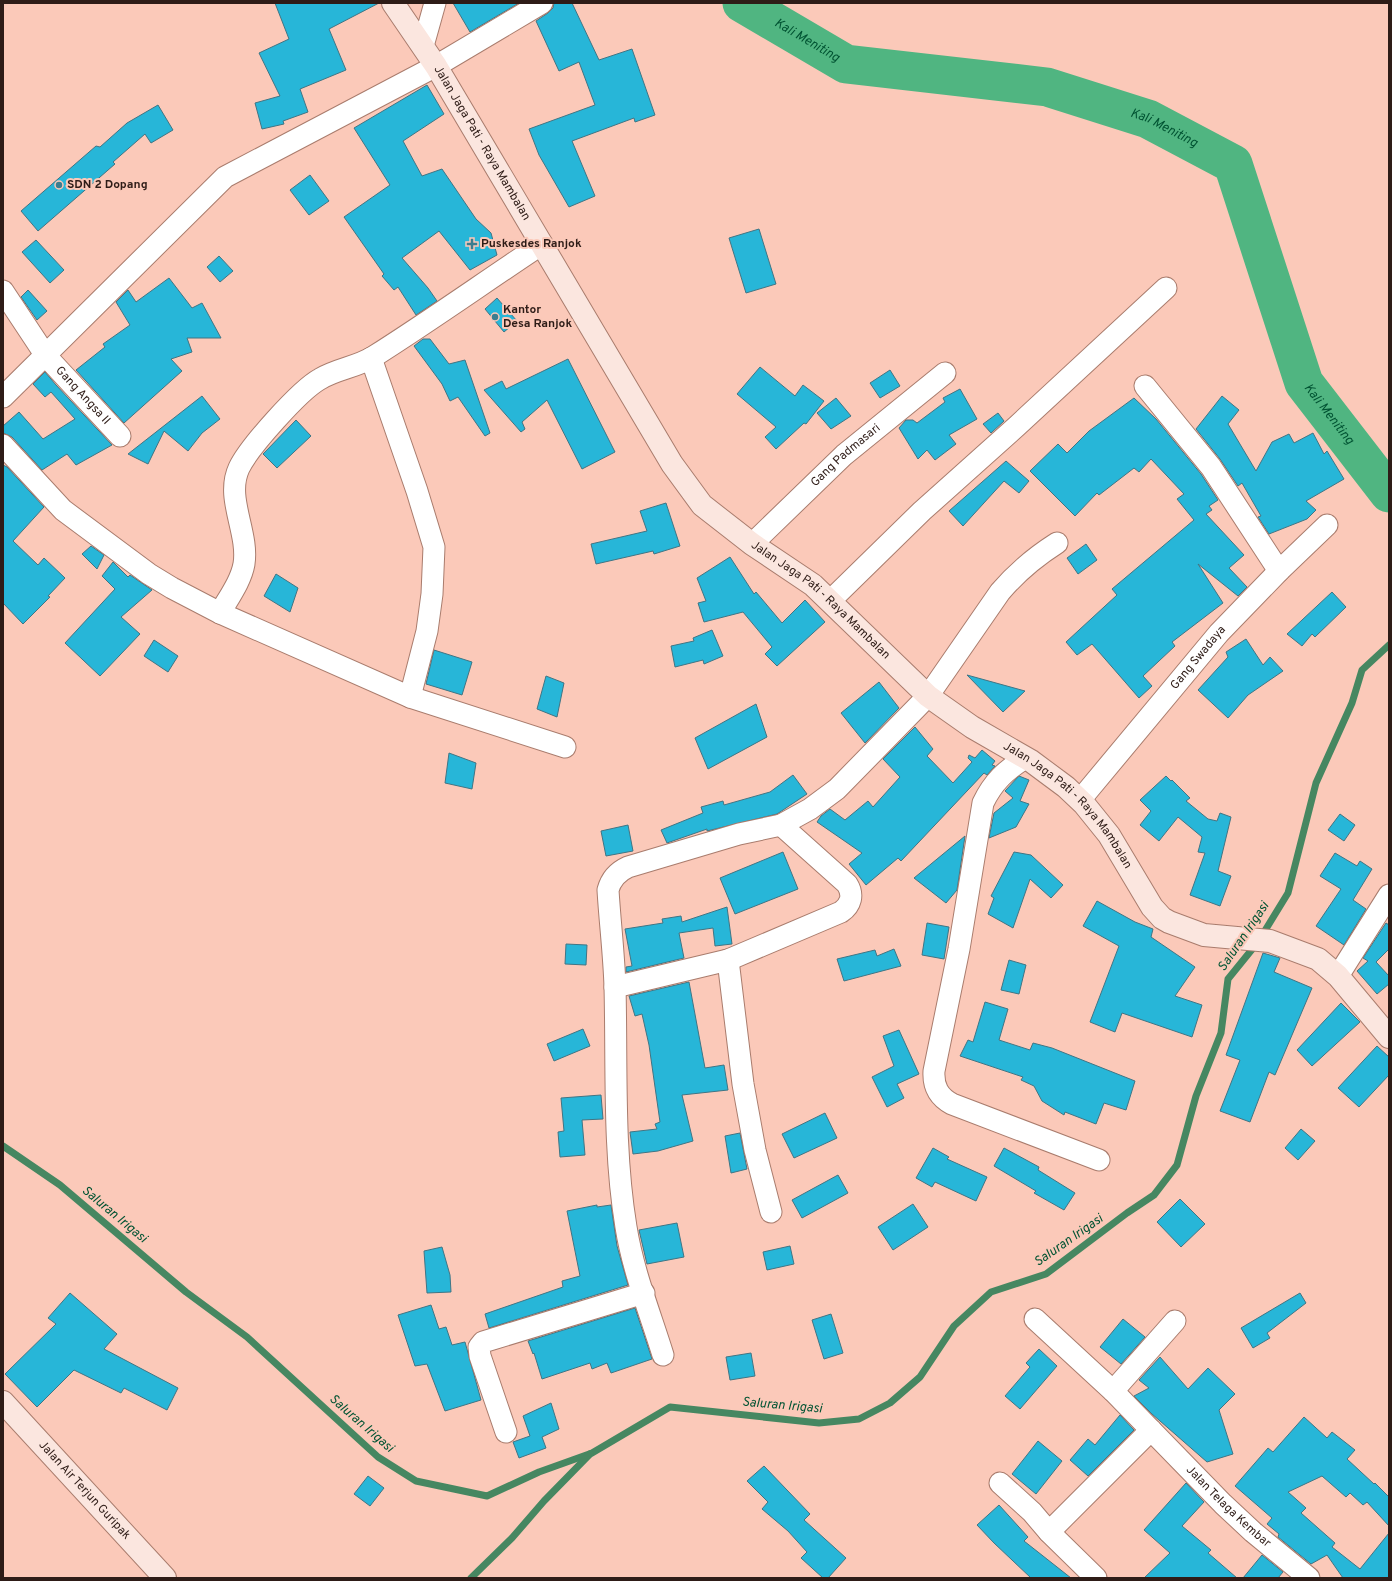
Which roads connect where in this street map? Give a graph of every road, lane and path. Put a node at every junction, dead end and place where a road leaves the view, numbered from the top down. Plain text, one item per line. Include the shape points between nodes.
1 (393, 3) edge
2 (435, 3) edge
3 (542, 3) edge
4 (423, 46) junction
5 (436, 66) junction
6 (542, 244) junction
7 (1166, 288) dead end
8 (3, 291) edge
9 (46, 356) junction
10 (371, 358) junction
11 (945, 373) dead end
12 (1145, 386) dead end
13 (3, 397) edge
14 (120, 436) dead end
15 (3, 445) edge
16 (1327, 525) dead end
17 (1057, 543) dead end
18 (752, 544) junction
19 (1279, 571) junction
20 (830, 601) junction
21 (220, 613) junction
22 (928, 696) junction
23 (410, 697) junction
24 (565, 747) dead end
25 (1025, 758) junction
26 (1080, 800) junction
27 (781, 825) junction
28 (1389, 895) edge
29 (728, 960) junction
30 (1338, 976) junction
31 (615, 986) junction
32 (1389, 1038) edge
33 (1099, 1160) dead end
34 (771, 1212) dead end
35 (644, 1293) junction
36 (1035, 1319) dead end
37 (1175, 1321) dead end
38 (664, 1355) dead end
39 (1113, 1391) junction
40 (3, 1402) edge
41 (1152, 1430) junction
42 (506, 1432) dead end
43 (1000, 1484) dead end
44 (1049, 1532) junction
45 (166, 1578) edge
46 (1096, 1578) edge
47 (1309, 1578) edge

1 - 4 street, Jalan Jaga Pati - Raya Mambalan
2 - 4 street
3 - 5 street
4 - 5 street, Jalan Jaga Pati - Raya Mambalan
5 - 6 street, Jalan Jaga Pati - Raya Mambalan
5 - 9 street via 225,177
6 - 10 street
6 - 18 street, Jalan Jaga Pati - Raya Mambalan via 672,464 702,505
7 - 20 street via 922,511
8 - 9 street, Gang Angsa II
9 - 13 street
9 - 14 street, Gang Angsa II
10 - 21 street via 320,378 300,393 264,433 239,468 235,478 235,498 242,526 244,563 238,581
10 - 23 street via 434,547 428,631
11 - 18 street, Gang Padmasari via 844,455
12 - 19 street via 1211,467
15 - 21 street via 64,510 101,539 172,588
16 - 19 street, Gang Swadaya
17 - 22 street via 1026,564 1000,592
18 - 20 street, Jalan Jaga Pati - Raya Mambalan via 808,581
19 - 26 street, Gang Swadaya via 1219,633
20 - 22 street, Jalan Jaga Pati - Raya Mambalan
21 - 23 street
22 - 25 street, Jalan Jaga Pati - Raya Mambalan
22 - 27 street via 837,789 810,809
23 - 24 street
25 - 26 street, Jalan Jaga Pati - Raya Mambalan via 1049,773
25 - 33 street via 995,782 983,802 934,1082 940,1096 952,1104
26 - 30 street, Jalan Jaga Pati - Raya Mambalan via 1109,836 1157,913 1169,922 1204,935 1270,941 1318,959
27 - 29 street via 845,882 851,893 850,903 841,912
27 - 31 street via 739,834 635,865 616,874 608,890
28 - 30 street
29 - 31 street
29 - 34 street via 743,1084 755,1150
30 - 32 street, Jalan Jaga Pati - Raya Mambalan
31 - 35 street via 617,1117 623,1203 630,1248
35 - 38 street
35 - 42 street via 483,1342 479,1347 480,1356
36 - 39 street, Jalan Telaga Kembar
37 - 39 street
39 - 41 street, Jalan Telaga Kembar
40 - 45 street, Jalan Air Terjun Guripak
41 - 44 street
41 - 47 street, Jalan Telaga Kembar via 1252,1532
43 - 44 street via 1032,1512
44 - 46 street

